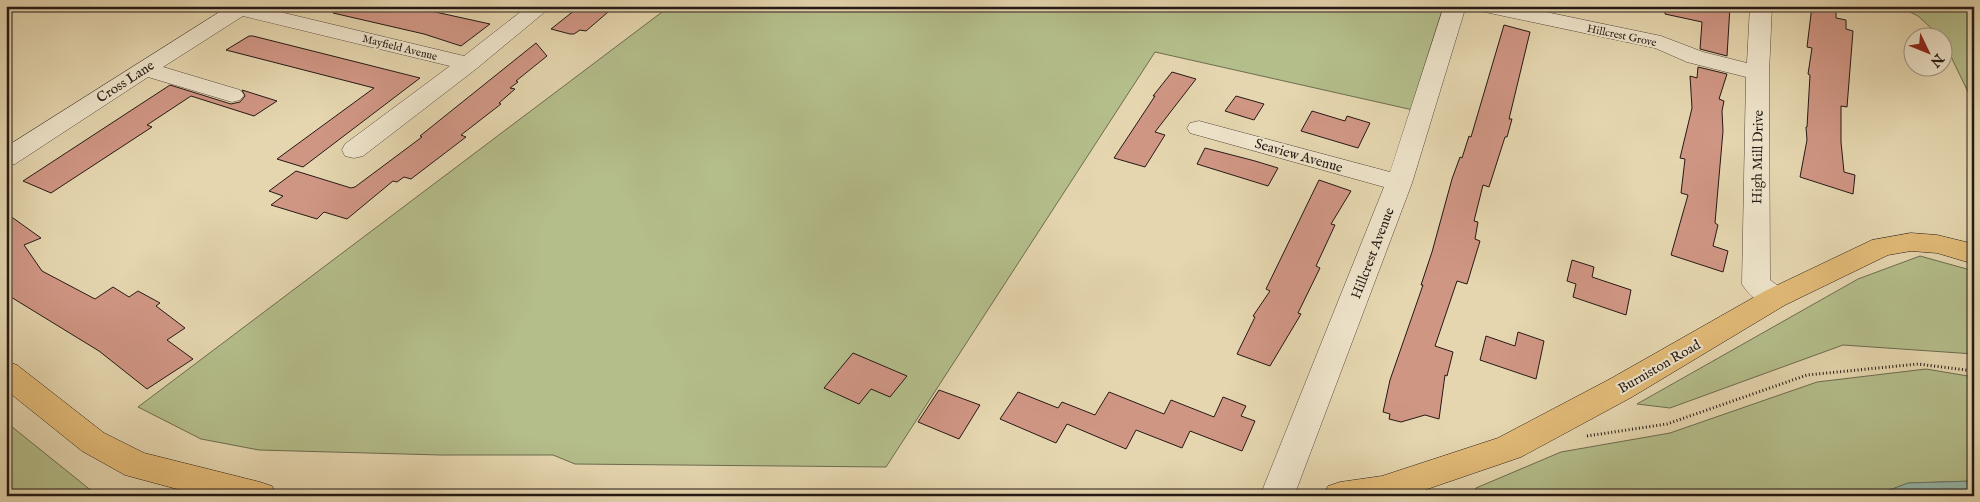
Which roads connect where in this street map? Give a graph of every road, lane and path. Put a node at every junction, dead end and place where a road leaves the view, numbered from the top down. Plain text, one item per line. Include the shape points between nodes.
1 (542, 6) edge
2 (1455, 6) edge
3 (1485, 6) edge
4 (1761, 6) edge
5 (242, 8) edge
6 (468, 64) junction
7 (144, 69) junction
8 (1758, 73) junction
9 (232, 95) dead end
10 (1199, 128) dead end
11 (354, 150) dead end
12 (6, 158) edge
13 (1399, 183) junction
14 (1974, 254) edge
15 (1775, 298) junction
16 (1974, 371) edge
17 (6, 373) edge
18 (1578, 438) dead end
19 (1362, 494) edge
20 (260, 496) edge
21 (1277, 496) edge

1 - 6 street
2 - 13 street, Hillcrest Avenue
3 - 8 street, Hillcrest Grove via 1661,43 1694,56
4 - 8 street, High Mill Drive
5 - 6 street, Mayfield Avenue
5 - 7 street, Cross Lane
6 - 11 street
7 - 9 street
7 - 12 street, Cross Lane
8 - 15 street, High Mill Drive via 1756,284
10 - 13 street, Seaview Avenue
13 - 21 street, Hillcrest Avenue
14 - 15 main road, Burniston Road via 1937,244 1911,242 1882,247
15 - 19 main road, Burniston Road via 1629,384 1509,448
16 - 18 path via 1918,364 1807,375 1667,424
17 - 20 main road via 93,442 137,465

